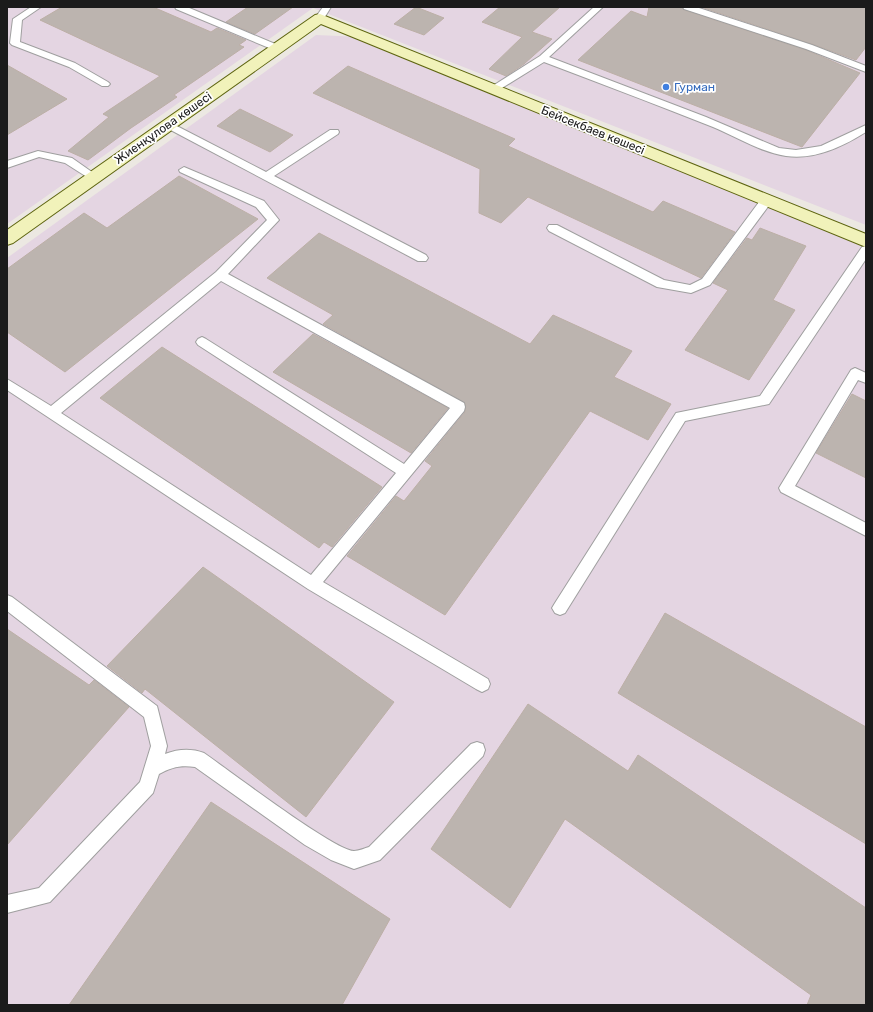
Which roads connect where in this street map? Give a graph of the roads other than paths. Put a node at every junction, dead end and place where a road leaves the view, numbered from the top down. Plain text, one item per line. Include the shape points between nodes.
1 (37, 7) edge
2 (180, 7) edge
3 (599, 7) edge
4 (687, 7) edge
5 (324, 12) edge
6 (277, 48) junction
7 (543, 58) junction
8 (865, 70) edge
9 (105, 84) dead end
10 (494, 89) junction
11 (169, 125) junction
12 (866, 128) edge
13 (334, 132) dead end
14 (7, 166) edge
15 (184, 170) dead end
16 (267, 176) junction
17 (94, 177) junction
18 (766, 201) junction
19 (553, 228) dead end
20 (7, 239) edge
21 (866, 241) edge
22 (866, 250) edge
23 (422, 258) dead end
24 (220, 275) junction
25 (202, 342) dead end
26 (866, 378) edge
27 (7, 384) edge
28 (52, 413) junction
29 (406, 472) junction
30 (866, 530) edge
31 (313, 584) junction
32 (7, 602) edge
33 (560, 608) dead end
34 (482, 684) dead end
35 (477, 750) dead end
36 (153, 768) junction
37 (7, 904) edge

1 - 9 lane via 18,18 15,43 72,65
2 - 6 lane
3 - 7 lane
4 - 8 lane via 809,47
5 - 6 street, Жиенқұлова көшесі
5 - 10 street, Бейсекбаев көшесі
6 - 11 street, Жиенқұлова көшесі
7 - 10 lane
7 - 12 lane via 777,150 795,153 817,151 838,145
10 - 18 street, Бейсекбаев көшесі
11 - 16 lane
11 - 17 street, Жиенқұлова көшесі
13 - 16 lane
14 - 17 lane via 38,154 68,160
15 - 24 lane via 260,204 273,220
16 - 23 lane
17 - 20 street, Жиенқұлова көшесі
18 - 19 lane via 706,282 690,289 661,284
18 - 21 street, Бейсекбаев көшесі
22 - 33 lane via 764,400 681,417
24 - 28 lane
24 - 29 lane via 459,407
25 - 29 lane
26 - 30 lane via 855,373 786,488
27 - 28 lane
28 - 31 lane
29 - 31 lane
31 - 34 lane
32 - 36 lane via 151,712 159,746
35 - 36 lane via 374,854 354,860 337,854 311,839 198,760 181,757 170,759
36 - 37 lane via 147,787 44,896

